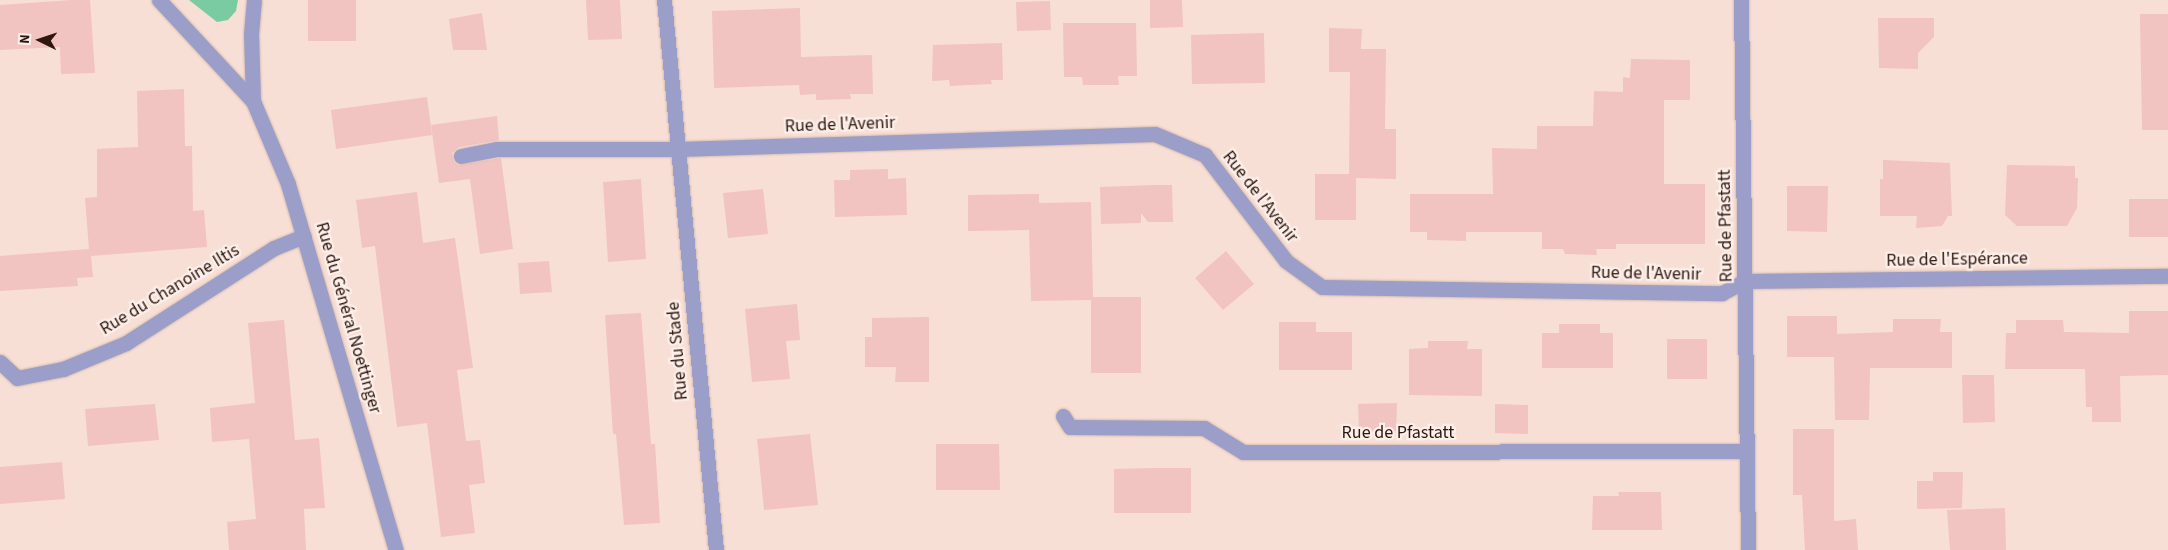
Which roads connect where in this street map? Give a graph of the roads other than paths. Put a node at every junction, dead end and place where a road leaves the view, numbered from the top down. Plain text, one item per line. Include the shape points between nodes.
1 (159, 0) edge
2 (254, 0) edge
3 (664, 0) edge
4 (1740, 0) edge
5 (253, 101) junction
6 (678, 149) junction
7 (461, 156) dead end
8 (304, 236) junction
9 (2168, 276) edge
10 (1745, 281) junction
11 (0, 362) edge
12 (1063, 416) dead end
13 (1745, 451) junction
14 (396, 550) edge
15 (716, 550) edge
16 (1748, 550) edge

1 - 5 street, Rue du Général Noettinger
2 - 5 street, Rue du Général Noettinger via 250,34
3 - 6 street, Rue du Stade
4 - 10 street, Rue de Pfastatt
5 - 8 street, Rue du Général Noettinger via 288,184
6 - 7 street via 497,150
6 - 10 street, Rue de l'Avenir via 1155,134 1205,155 1286,261 1322,287 1722,294
6 - 15 street, Rue du Stade
8 - 11 street, Rue du Chanoine Iltis via 274,248 126,343 63,369 17,378
8 - 14 street, Rue du Général Noettinger
9 - 10 street, Rue de l'Espérance
10 - 13 street, Rue de Pfastatt
12 - 13 street, Rue de Pfastatt via 1070,427 1204,428 1243,452
13 - 16 street, Rue de Pfastatt

